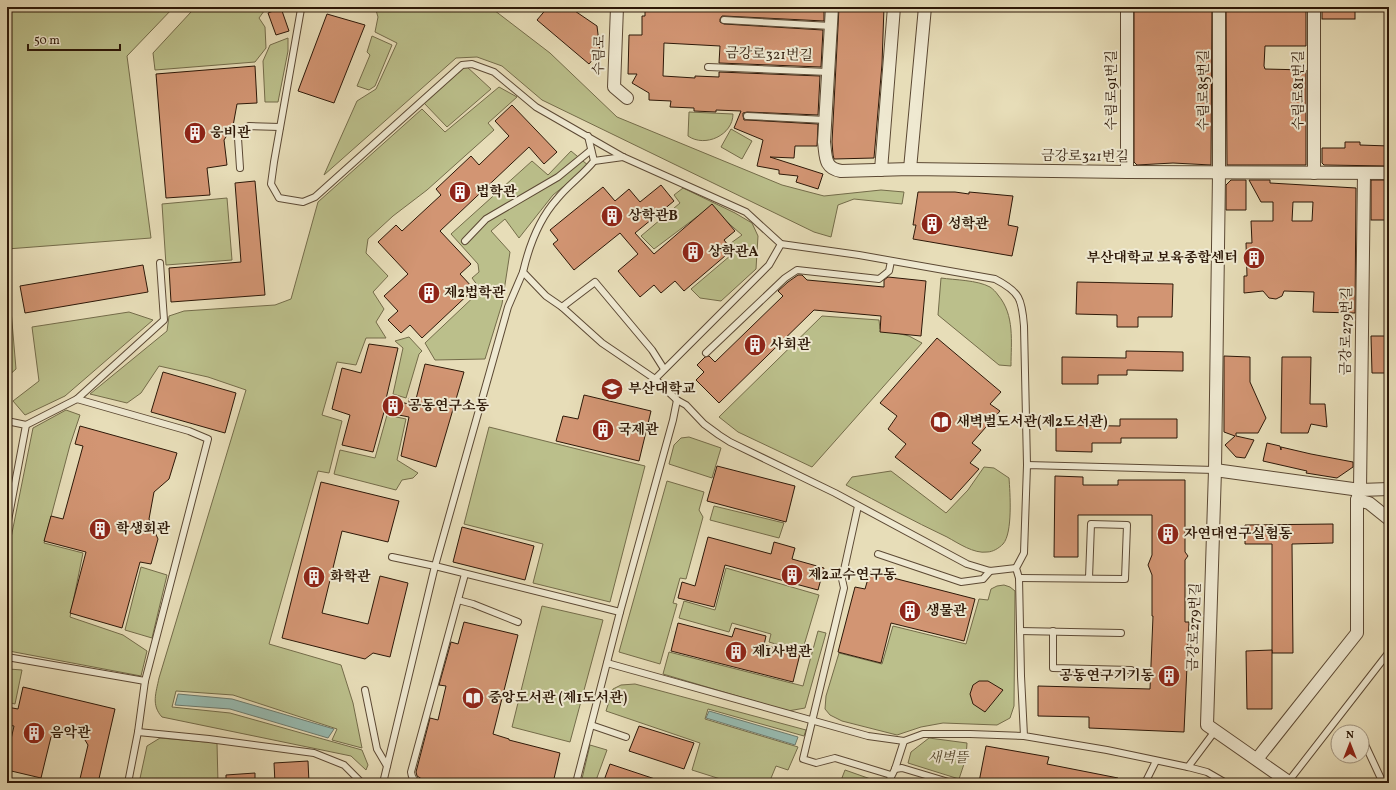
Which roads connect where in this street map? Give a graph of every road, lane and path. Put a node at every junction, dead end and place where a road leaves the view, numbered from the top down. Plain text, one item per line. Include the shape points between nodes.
1 (617, 7) edge
2 (832, 7) edge
3 (894, 7) edge
4 (925, 7) edge
5 (1127, 7) edge
6 (1219, 7) edge
7 (1314, 7) edge
8 (301, 8) edge
9 (724, 20) dead end
10 (831, 26) junction
11 (708, 67) dead end
12 (828, 72) junction
13 (627, 98) dead end
14 (747, 116) dead end
15 (826, 120) junction
16 (280, 127) junction
17 (588, 136) junction
18 (591, 150) junction
19 (623, 156) junction
20 (594, 161) junction
21 (240, 168) dead end
22 (910, 169) junction
23 (881, 170) junction
24 (1127, 172) junction
25 (1219, 173) junction
26 (1314, 173) junction
27 (1364, 173) junction
28 (1389, 173) edge
29 (464, 241) dead end
30 (781, 244) junction
31 (891, 261) junction
32 (160, 263) dead end
33 (523, 272) junction
34 (562, 307) junction
35 (706, 354) dead end
36 (664, 369) junction
37 (655, 379) junction
38 (77, 399) junction
39 (677, 400) junction
40 (7, 421) edge
41 (26, 426) junction
42 (1027, 465) junction
43 (1215, 470) junction
44 (1389, 489) edge
45 (1358, 495) junction
46 (858, 506) junction
47 (1389, 519) edge
48 (7, 526) edge
49 (878, 554) dead end
50 (392, 557) dead end
51 (435, 566) junction
52 (1016, 568) junction
53 (990, 571) junction
54 (465, 574) junction
55 (1019, 578) junction
56 (1089, 578) junction
57 (458, 600) junction
58 (620, 612) junction
59 (518, 622) dead end
60 (1020, 631) junction
61 (1053, 631) junction
62 (1121, 633) dead end
63 (1389, 652) edge
64 (7, 657) edge
65 (607, 663) junction
66 (1132, 670) dead end
67 (144, 680) junction
68 (365, 690) dead end
69 (812, 721) junction
70 (591, 725) junction
71 (1216, 731) junction
72 (138, 732) junction
73 (1024, 736) junction
74 (626, 737) dead end
75 (904, 741) junction
76 (1370, 755) edge
77 (1256, 759) junction
78 (1156, 761) junction
79 (387, 766) junction
80 (1188, 767) junction
81 (896, 769) junction
82 (891, 775) junction
83 (1289, 782) edge
84 (128, 783) edge
85 (362, 783) edge
86 (383, 783) edge
87 (420, 783) edge
88 (576, 783) edge
89 (888, 783) edge
90 (952, 783) edge
91 (1145, 783) edge
92 (1226, 783) edge
93 (1383, 783) edge

1 - 13 street, 수림로 via 614,87
2 - 10 street, 금강로321번길
3 - 23 street
4 - 22 street
5 - 24 street, 수림로91번길
6 - 25 street, 수림로85번길
7 - 26 street, 수림로81번길
8 - 16 lane
9 - 10 lane
10 - 12 street, 금강로321번길
11 - 12 lane, 금강로321번길
12 - 15 street, 금강로321번길
14 - 15 lane
15 - 23 street, 금강로321번길 via 824,142 828,164 832,170
16 - 17 lane via 271,184 279,198 303,202 315,197 462,65 472,64 494,72 536,107
16 - 21 lane via 249,126 238,138
17 - 18 lane
17 - 19 lane
18 - 20 lane
18 - 29 lane via 558,177 486,220
19 - 20 lane
19 - 30 lane via 746,212
20 - 33 lane via 556,199 542,220 528,251
22 - 23 street, 금강로321번길
22 - 24 street, 금강로321번길
24 - 25 street, 금강로321번길
25 - 26 street, 금강로321번길
25 - 43 street, 금강로279번길
26 - 27 street, 금강로321번길
27 - 28 street, 금강로321번길
27 - 45 street, 금강로279번길
30 - 31 lane
30 - 36 lane via 768,265
31 - 35 lane via 889,271 879,279 798,270 785,278
31 - 42 lane via 995,279 1009,286 1017,294 1023,309 1024,326
32 - 38 lane via 164,320
33 - 34 lane via 546,296
33 - 51 lane via 508,307
34 - 36 lane via 595,282 652,350
34 - 37 lane via 602,343
36 - 37 lane
37 - 39 lane
38 - 41 lane
38 - 67 lane via 189,431 208,439
39 - 46 lane via 686,405 704,424 730,442
39 - 58 lane
40 - 41 lane
41 - 48 lane
42 - 43 lane
42 - 52 lane via 1024,553
43 - 45 street
43 - 71 street, 금강로279번길 via 1207,725
44 - 45 street
45 - 47 street
45 - 77 street, 금강로279번길 via 1357,632
46 - 53 lane via 967,564
46 - 69 lane via 842,578 844,588
49 - 53 lane via 961,582 983,579
50 - 51 lane
51 - 54 lane
51 - 79 lane
52 - 53 lane
52 - 55 lane
54 - 57 lane
54 - 58 lane
55 - 56 lane
55 - 60 lane
56 - 56 lane via 1125,579 1127,525 1091,524
57 - 59 lane
57 - 87 lane via 411,772 412,779
58 - 65 lane
60 - 61 lane
60 - 73 lane
61 - 62 lane
61 - 66 lane via 1053,668
63 - 83 lane
64 - 67 lane
65 - 69 lane
65 - 70 lane
67 - 72 lane
68 - 79 lane via 377,749
69 - 75 lane via 868,736
69 - 82 lane via 803,759 816,763 834,758
70 - 74 lane
70 - 88 lane
71 - 77 street, 금강로279번길
71 - 80 lane
72 - 84 lane
72 - 85 lane via 314,752 344,765
73 - 75 lane via 923,734
73 - 78 lane
75 - 81 lane
76 - 93 lane
77 - 83 street, 금강로279번길
78 - 80 lane
78 - 91 lane
79 - 86 lane
80 - 92 lane via 1207,772
81 - 82 lane
81 - 90 lane via 902,768
82 - 89 lane

